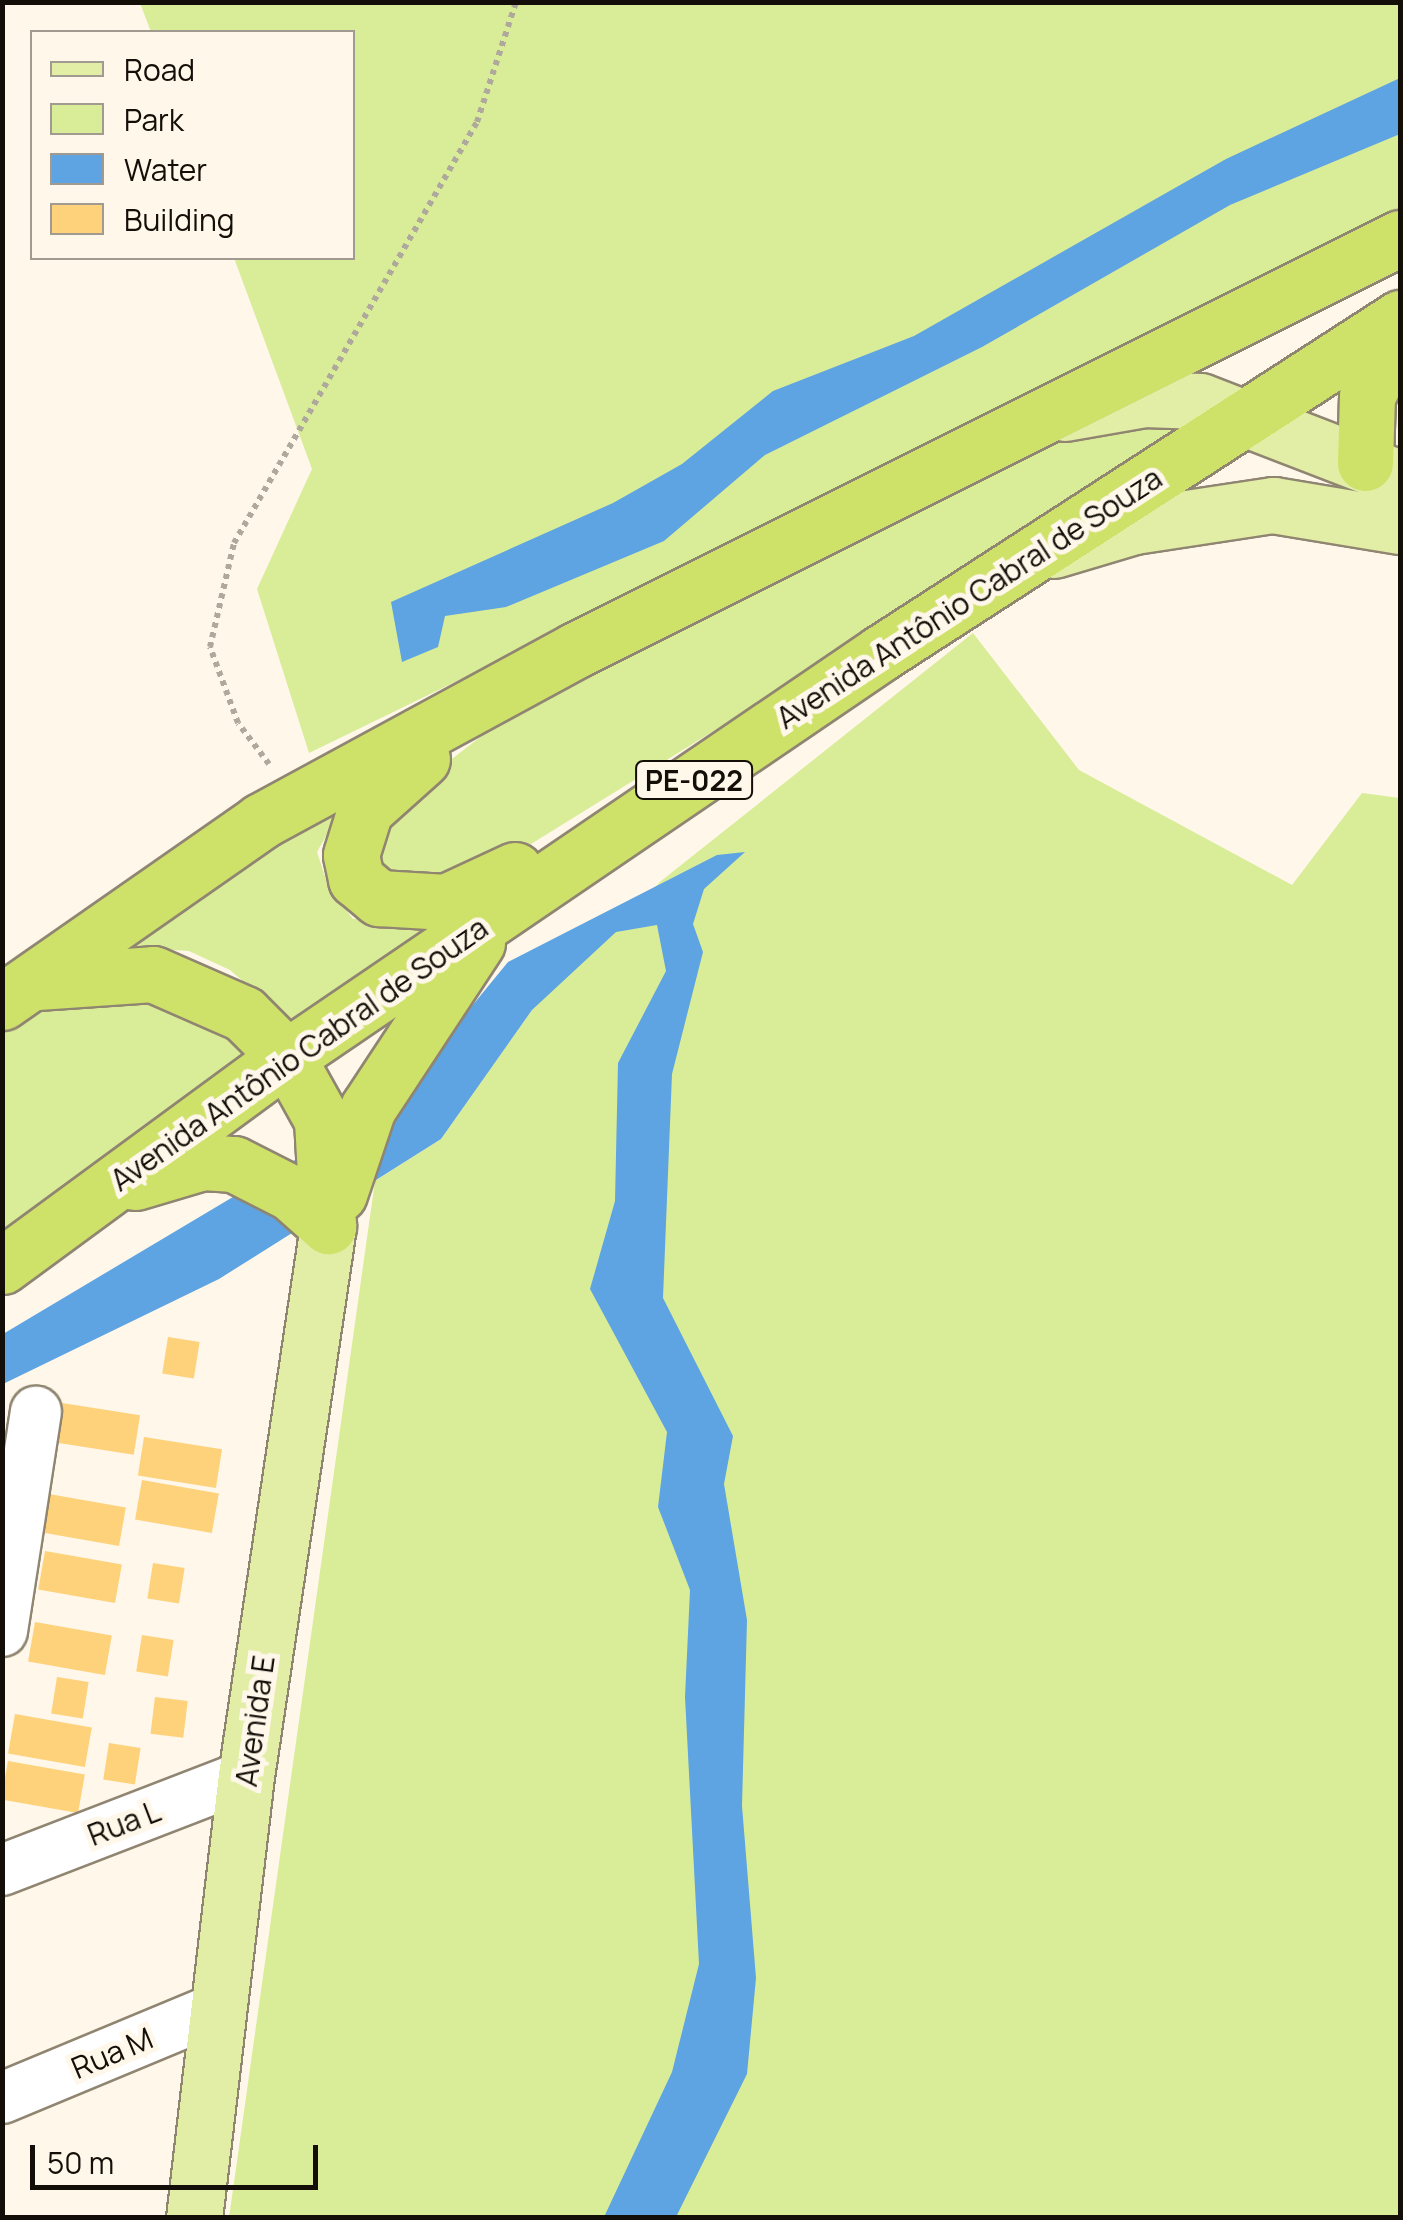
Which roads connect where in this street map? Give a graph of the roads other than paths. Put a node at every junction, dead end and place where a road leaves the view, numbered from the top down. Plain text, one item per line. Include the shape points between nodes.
1 (1400, 238) edge
2 (1400, 318) edge
3 (1400, 332) edge
4 (1063, 413) junction
5 (1252, 414) junction
6 (1383, 470) edge
7 (1400, 526) edge
8 (1022, 559) junction
9 (576, 650) junction
10 (881, 652) junction
11 (495, 916) junction
12 (16, 993) edge
13 (287, 1057) junction
14 (347, 1123) junction
15 (95, 1197) junction
16 (328, 1226) junction
17 (2, 1266) edge
18 (36, 1412) dead end
19 (2, 1631) edge
20 (246, 1776) junction
21 (2, 1870) edge
22 (221, 2007) junction
23 (2, 2098) edge
24 (189, 2208) edge

1 - 4 highway
2 - 5 highway, Avenida Antônio Cabral de Souza / PE-022
3 - 6 highway via 1370,383
4 - 5 main road via 1144,398
4 - 9 highway
5 - 6 main road
5 - 8 highway, Avenida Antônio Cabral de Souza / PE-022
7 - 8 main road via 1273,505 1134,526
8 - 10 highway, Avenida Antônio Cabral de Souza / PE-022
9 - 10 highway via 390,782 354,834 356,880 407,903 485,890 796,692
9 - 12 highway via 297,801
10 - 11 highway, Avenida Antônio Cabral de Souza / PE-022
11 - 13 highway, Avenida Antônio Cabral de Souza / PE-022
11 - 14 highway
12 - 13 highway via 153,974 244,1014
13 - 14 highway
13 - 15 highway, Avenida Antônio Cabral de Souza / PE-022
14 - 16 highway
15 - 16 highway via 203,1162 258,1171
15 - 17 highway, Avenida Antônio Cabral de Souza / PE-022
16 - 20 main road, Avenida E
18 - 19 street
20 - 21 street, Rua L
20 - 22 main road, Avenida E
22 - 23 street, Rua M
22 - 24 main road, Avenida E

